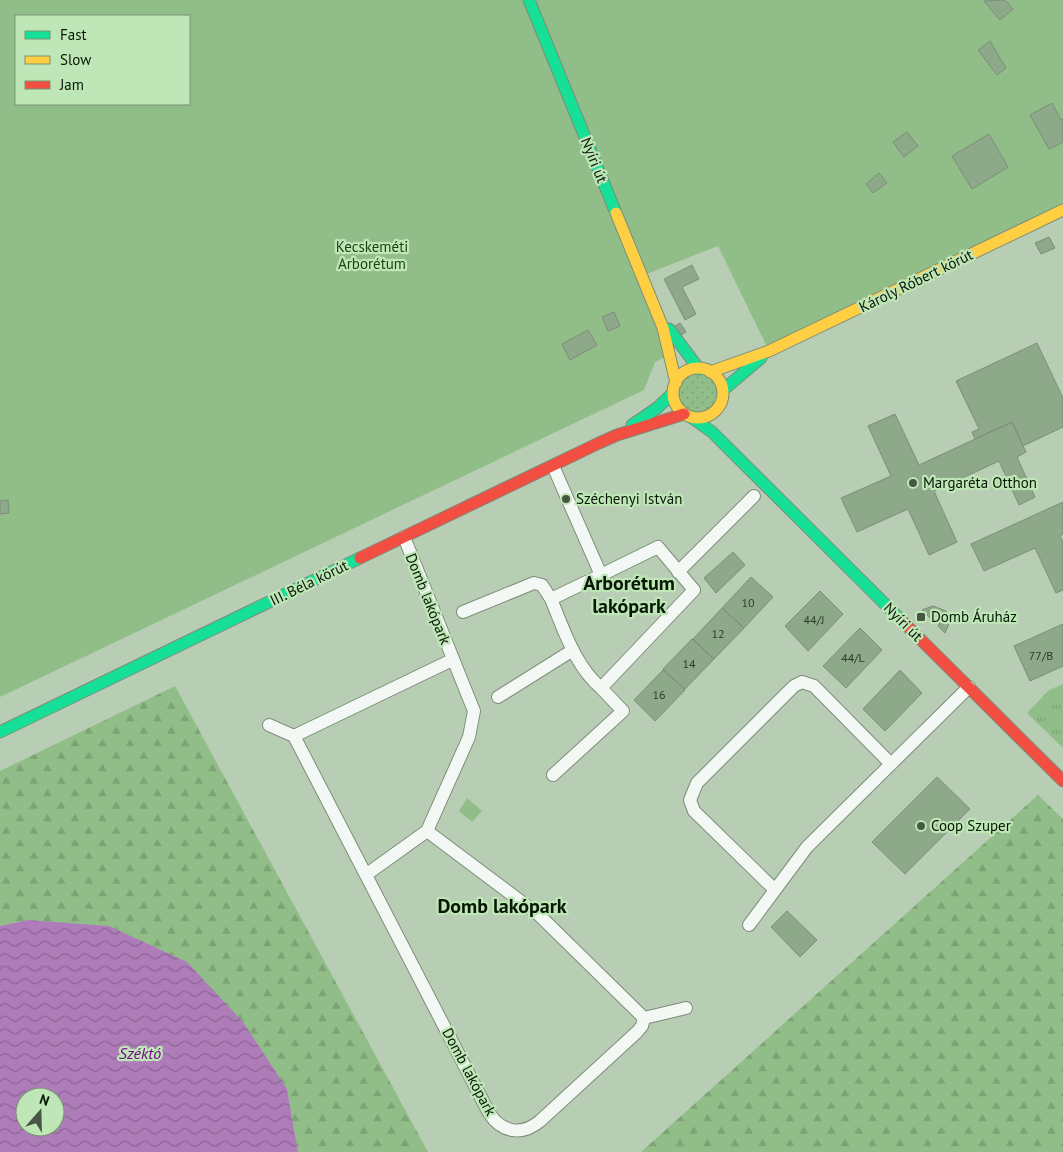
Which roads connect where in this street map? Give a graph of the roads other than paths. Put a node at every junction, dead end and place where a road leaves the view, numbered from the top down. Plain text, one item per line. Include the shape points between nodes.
1 (529, 0) edge
2 (1063, 210) edge
3 (661, 318) junction
4 (769, 351) junction
5 (705, 370) junction
6 (674, 388) junction
7 (723, 390) junction
8 (718, 408) junction
9 (687, 415) junction
10 (617, 434) junction
11 (743, 462) junction
12 (553, 466) junction
13 (754, 496) dead end
14 (404, 537) junction
15 (678, 572) junction
16 (601, 575) junction
17 (551, 599) junction
18 (463, 612) dead end
19 (573, 650) junction
20 (452, 660) junction
21 (969, 687) junction
22 (601, 688) junction
23 (498, 697) dead end
24 (268, 725) dead end
25 (0, 732) edge
26 (294, 736) junction
27 (891, 764) junction
28 (553, 775) dead end
29 (1063, 780) edge
30 (428, 831) junction
31 (367, 874) junction
32 (774, 889) junction
33 (749, 925) dead end
34 (686, 1008) dead end
35 (644, 1018) junction

1 - 3 street, Nyíri út via 634,260
2 - 4 street, Károly Róbert körút
3 - 5 street, Nyíri út
3 - 6 street, Nyíri út via 672,356
4 - 5 street, Károly Róbert körút
4 - 7 street, Károly Róbert körút
5 - 6 street via 685,372
5 - 7 street via 720,382
6 - 9 street via 674,401
6 - 10 street, III. Béla körút via 657,408
7 - 8 street
8 - 9 street via 706,417
8 - 11 street, Nyíri út via 722,425
9 - 10 street, III. Béla körút
9 - 11 street, Nyíri út via 712,432
10 - 12 street, III. Béla körút
11 - 21 street, Nyíri út
12 - 14 street, III. Béla körút
12 - 16 street
13 - 15 street
14 - 20 street, Domb lakópark
14 - 25 street, III. Béla körút
15 - 16 street via 658,547
15 - 22 street via 694,590
16 - 17 street
17 - 18 street via 542,585 534,583
17 - 19 street
19 - 22 street via 589,678
19 - 23 street
20 - 26 street, Domb lakópark
20 - 30 street, Domb lakópark via 474,711 473,724
21 - 27 street
21 - 29 street, Nyíri út
22 - 28 street via 623,711
24 - 26 street
26 - 31 street, Domb lakópark
27 - 32 street via 808,846
27 - 32 street via 814,686 802,682 794,686 697,783 690,800 694,811
30 - 31 street
30 - 35 street via 539,915
31 - 35 street, Domb lakópark via 489,1113 504,1128 516,1131 534,1126 637,1032
32 - 33 street
34 - 35 street

